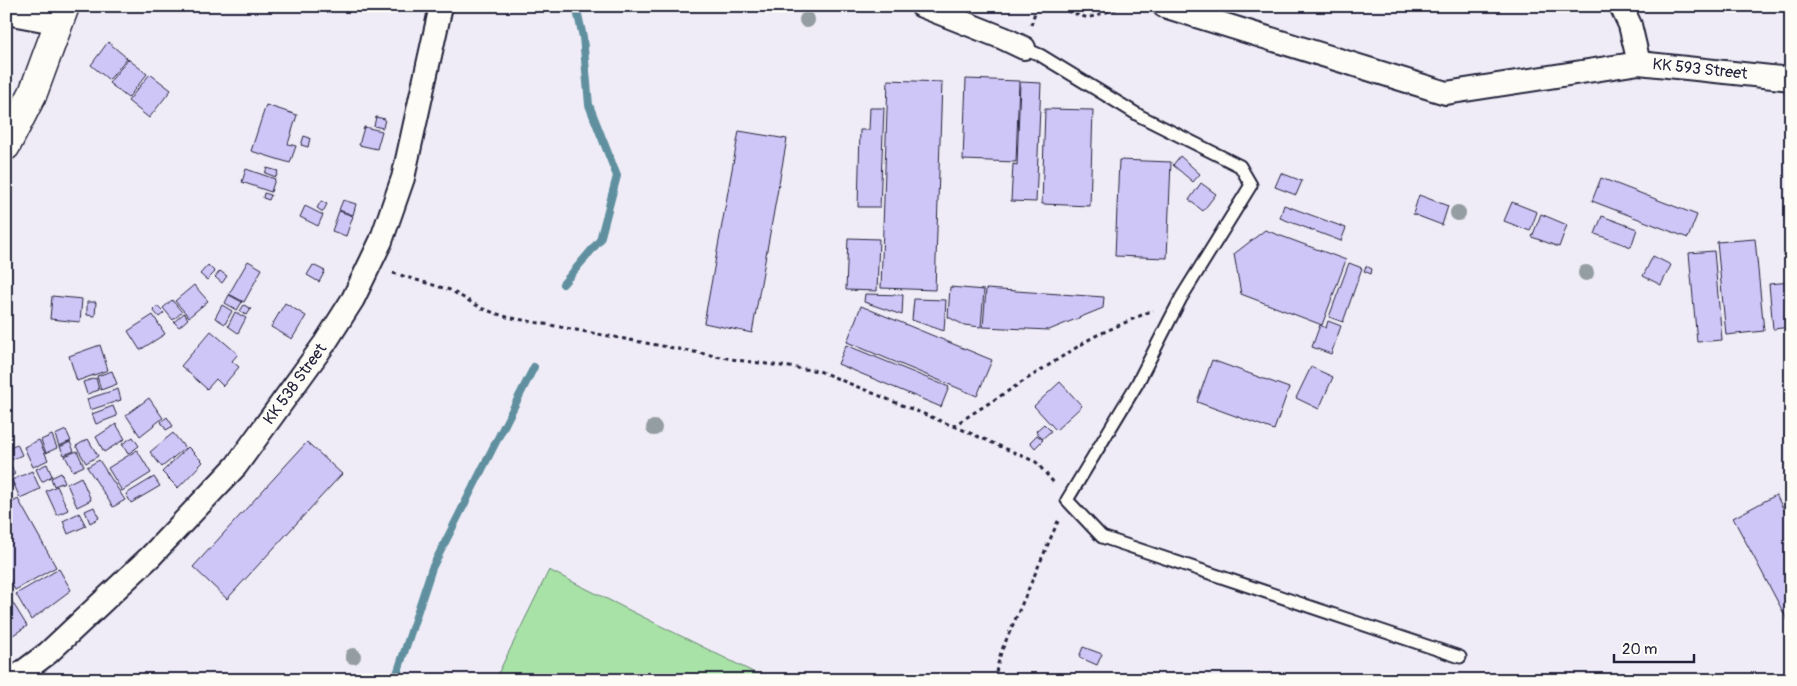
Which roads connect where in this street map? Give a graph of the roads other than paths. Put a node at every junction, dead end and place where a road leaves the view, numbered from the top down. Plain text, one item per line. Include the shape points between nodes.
1 (441, 6) edge
2 (922, 6) edge
3 (1164, 6) edge
4 (1621, 6) edge
5 (6, 13) edge
6 (62, 15) edge
7 (1024, 48) joint
8 (1639, 63) junction
9 (1791, 79) edge
10 (6, 146) edge
11 (1460, 657) dead end
12 (12, 680) edge

1 - 12 street, KK 538 Street via 403,178 381,241 353,298 325,343 236,466 150,556 48,653
2 - 7 street
3 - 8 street via 1446,93
4 - 8 street, KK 593 Street via 1630,25
5 - 6 street
6 - 10 main road via 33,93
7 - 11 lane via 1140,116 1240,166 1251,185 1181,298 1137,384 1067,500 1102,536
8 - 9 street, KK 593 Street

